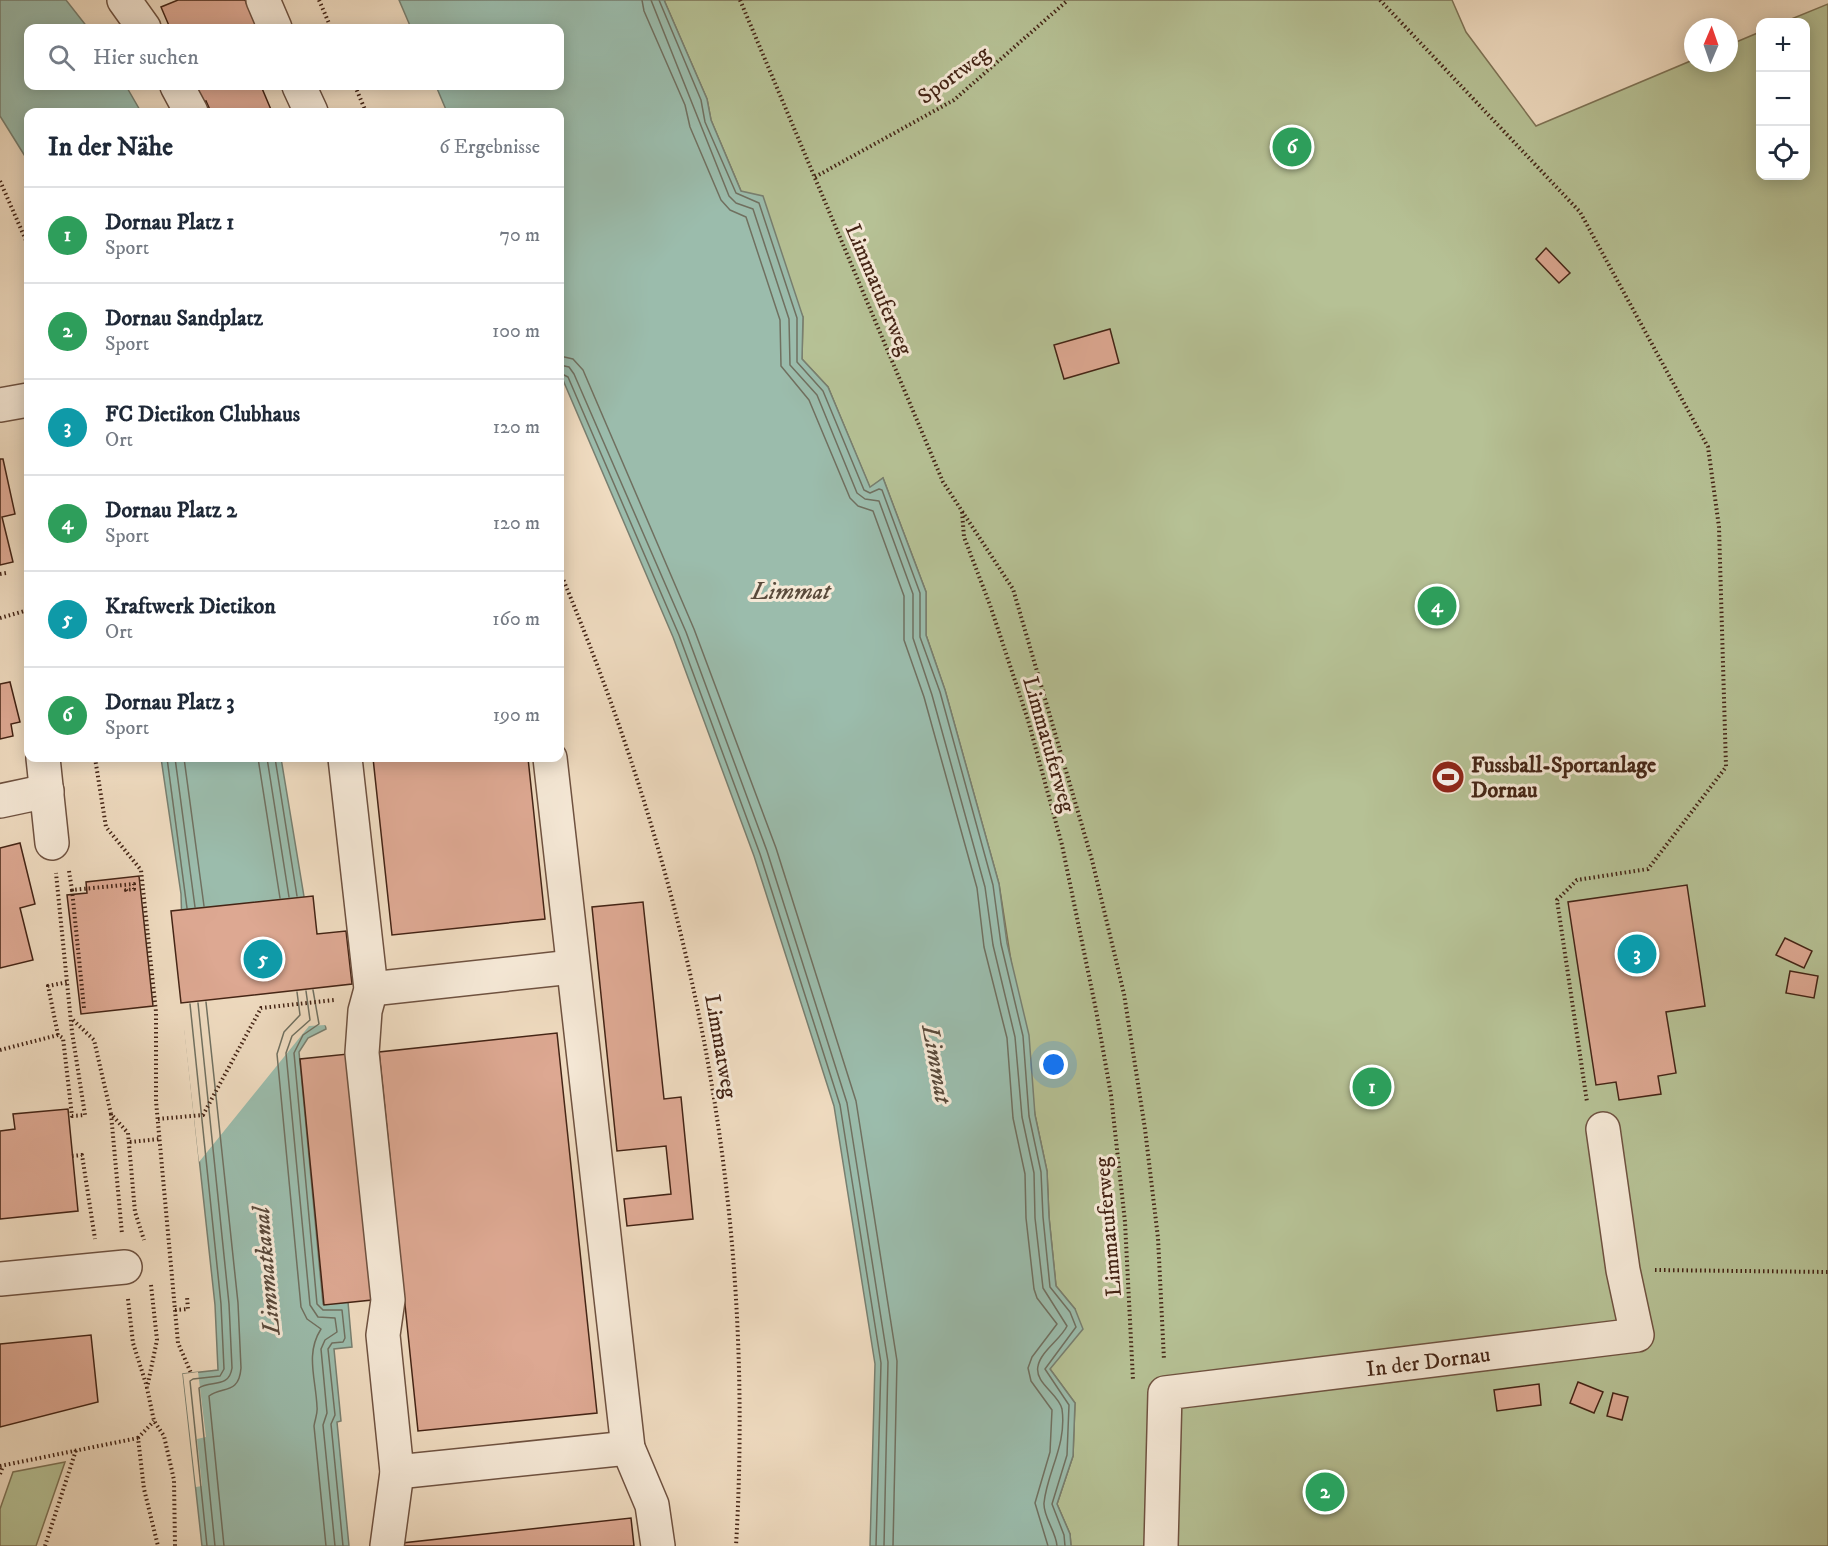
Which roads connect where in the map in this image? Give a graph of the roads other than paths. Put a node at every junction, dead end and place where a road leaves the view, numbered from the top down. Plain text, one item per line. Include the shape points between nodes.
1 (124, 0) edge
2 (263, 0) edge
3 (141, 24) edge
4 (273, 24) edge
5 (179, 90) edge
6 (301, 90) edge
7 (189, 108) edge
8 (308, 108) edge
9 (24, 401) edge
10 (0, 405) edge
11 (44, 762) edge
12 (345, 762) edge
13 (550, 762) edge
14 (47, 790) junction
15 (0, 801) edge
16 (61, 857) road end
17 (572, 967) junction
18 (370, 993) junction
19 (1603, 1129) road end
20 (125, 1267) road end
21 (0, 1279) edge
22 (628, 1448) junction
23 (397, 1472) junction
24 (387, 1546) edge
25 (658, 1546) edge
26 (1161, 1546) edge

1 - 3 street
2 - 4 street
5 - 7 street
6 - 8 street
9 - 10 street
11 - 14 street
12 - 18 street
13 - 17 street
14 - 15 street
14 - 16 street
17 - 18 street
17 - 22 street
18 - 23 street via 362,1053 387,1300 382,1330
19 - 26 street, In der Dornau via 1623,1270 1637,1335 1165,1393
20 - 21 street
22 - 23 street
22 - 25 street via 652,1505
23 - 24 street

